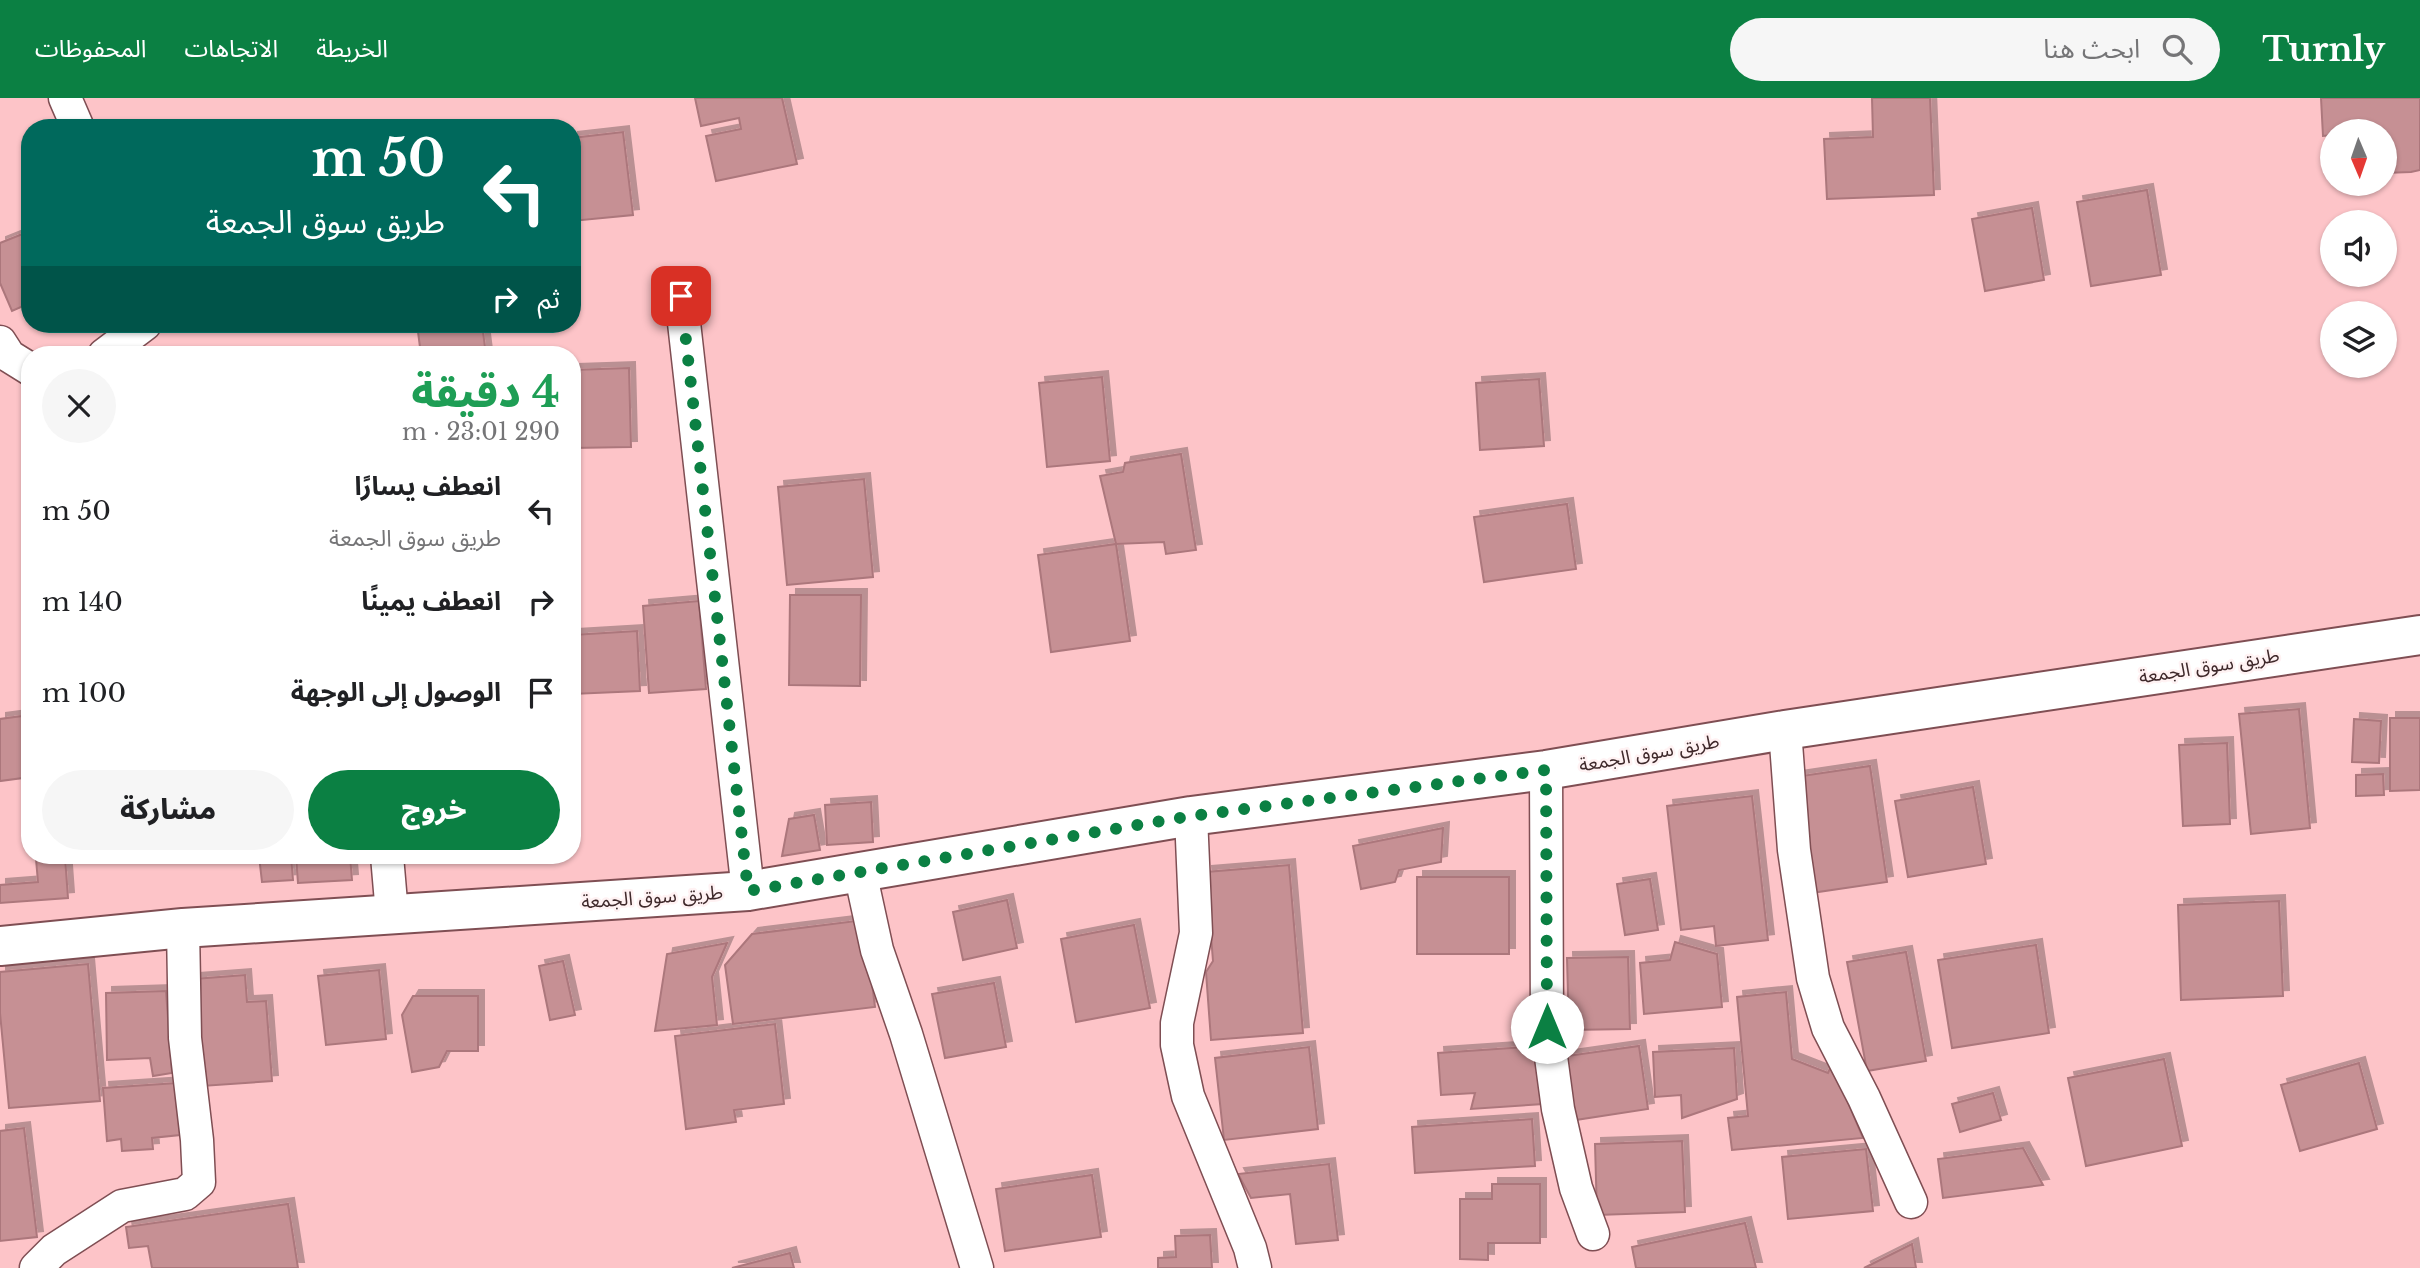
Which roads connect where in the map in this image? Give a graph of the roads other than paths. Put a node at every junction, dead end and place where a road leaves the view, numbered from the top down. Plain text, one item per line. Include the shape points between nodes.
1 (65, 98) edge
2 (74, 119) edge
3 (681, 296) dead end
4 (133, 333) edge
5 (0, 342) edge
6 (116, 346) edge
7 (21, 363) edge
8 (2420, 635) edge
9 (1785, 730) junction
10 (1546, 770) junction
11 (1191, 816) junction
12 (388, 864) edge
13 (860, 872) junction
14 (748, 891) junction
15 (392, 914) junction
16 (183, 928) junction
17 (0, 946) edge
18 (1911, 1202) dead end
19 (1593, 1234) dead end
20 (36, 1268) edge
21 (977, 1268) edge
22 (1255, 1268) edge

1 - 2 street
3 - 14 street
4 - 6 street
5 - 7 street
8 - 9 main road, طريق سوق الجمعة
9 - 10 main road, طريق سوق الجمعة
9 - 18 street via 1794,849 1813,978 1828,1028
10 - 11 main road, طريق سوق الجمعة
10 - 19 street via 1547,1027 1558,1109 1576,1188
11 - 13 main road, طريق سوق الجمعة
11 - 22 street via 1196,933 1177,1023 1180,1066
12 - 15 street
13 - 14 main road, طريق سوق الجمعة
13 - 21 street via 877,950
14 - 15 main road, طريق سوق الجمعة
15 - 16 main road, طريق سوق الجمعة
16 - 17 main road, طريق سوق الجمعة
16 - 20 street via 185,1038 199,1182 185,1194 122,1206 54,1250

